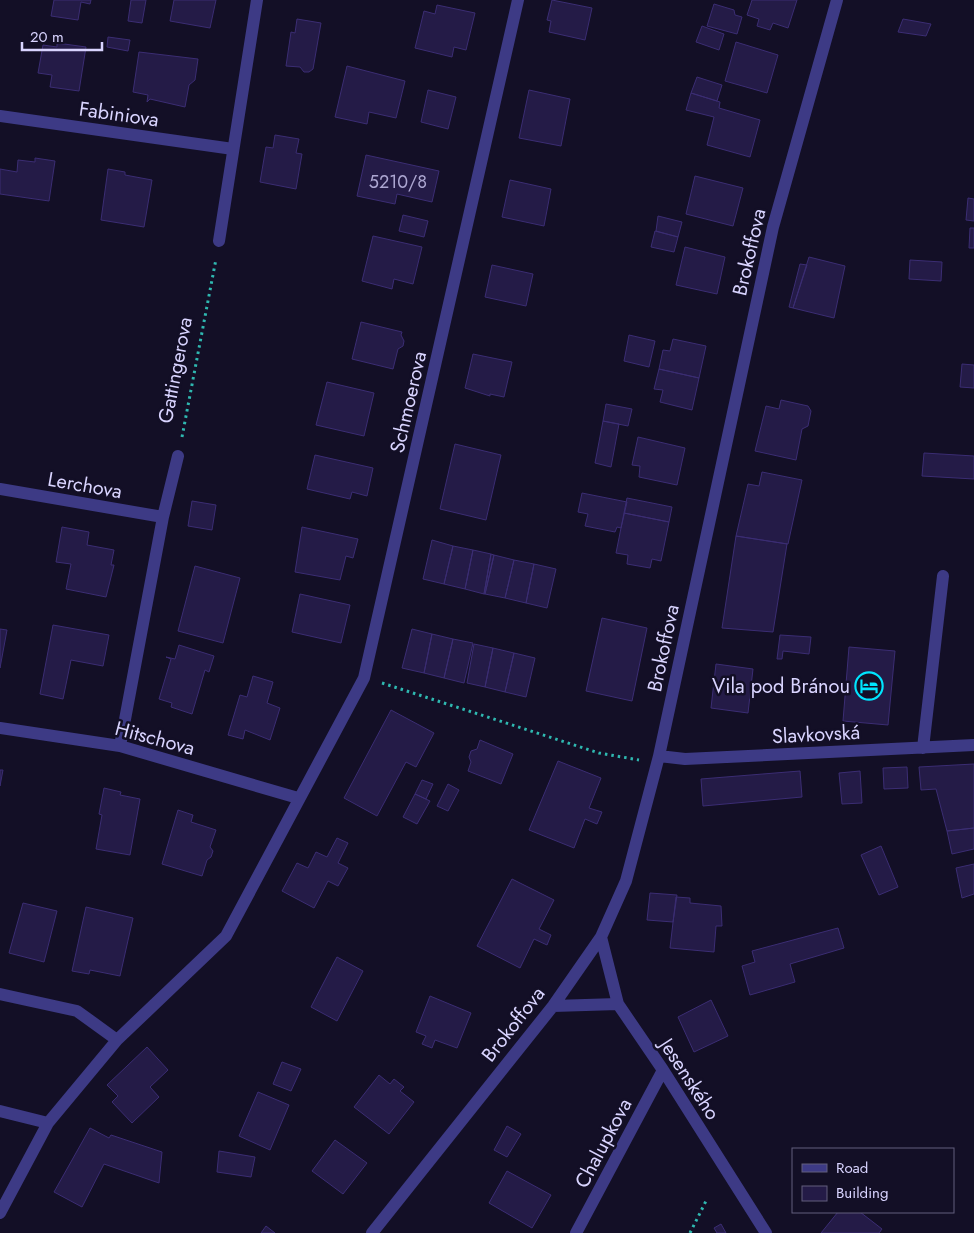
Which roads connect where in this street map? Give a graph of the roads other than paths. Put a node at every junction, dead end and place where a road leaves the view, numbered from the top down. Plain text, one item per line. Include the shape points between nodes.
1 (257, 0) edge
2 (518, 0) edge
3 (837, 0) edge
4 (0, 116) edge
5 (233, 149) junction
6 (219, 241) road end
7 (178, 456) road end
8 (0, 489) edge
9 (163, 517) junction
10 (943, 576) dead end
11 (0, 728) edge
12 (974, 745) edge
13 (120, 746) junction
14 (923, 748) junction
15 (659, 756) junction
16 (298, 798) junction
17 (601, 937) junction
18 (0, 994) edge
19 (618, 1004) junction
20 (553, 1006) junction
21 (117, 1040) junction
22 (663, 1070) junction
23 (0, 1111) edge
24 (48, 1123) junction
25 (0, 1213) edge
26 (372, 1233) edge
27 (576, 1233) edge
28 (766, 1233) edge

1 - 5 street
2 - 16 street, Schmoerova via 364,678
3 - 15 street, Brokoffova via 773,227
4 - 5 street, Fabiniova
5 - 6 street
7 - 9 street
8 - 9 street, Lerchova
9 - 13 street
10 - 14 street
11 - 13 street, Hitschova
12 - 14 street, Slavkovská
13 - 16 street, Hitschova
14 - 15 street, Slavkovská via 686,758
15 - 17 street, Brokoffova via 626,881
16 - 21 street, Schmoerova via 226,936
17 - 19 street, Jesenského
17 - 20 street, Brokoffova
18 - 21 street via 77,1011
19 - 20 street
19 - 22 street, Jesenského
20 - 26 street, Brokoffova
21 - 24 street, Schmoerova
22 - 27 street, Chalupkova
22 - 28 street, Jesenského
23 - 24 street
24 - 25 street, Schmoerova

